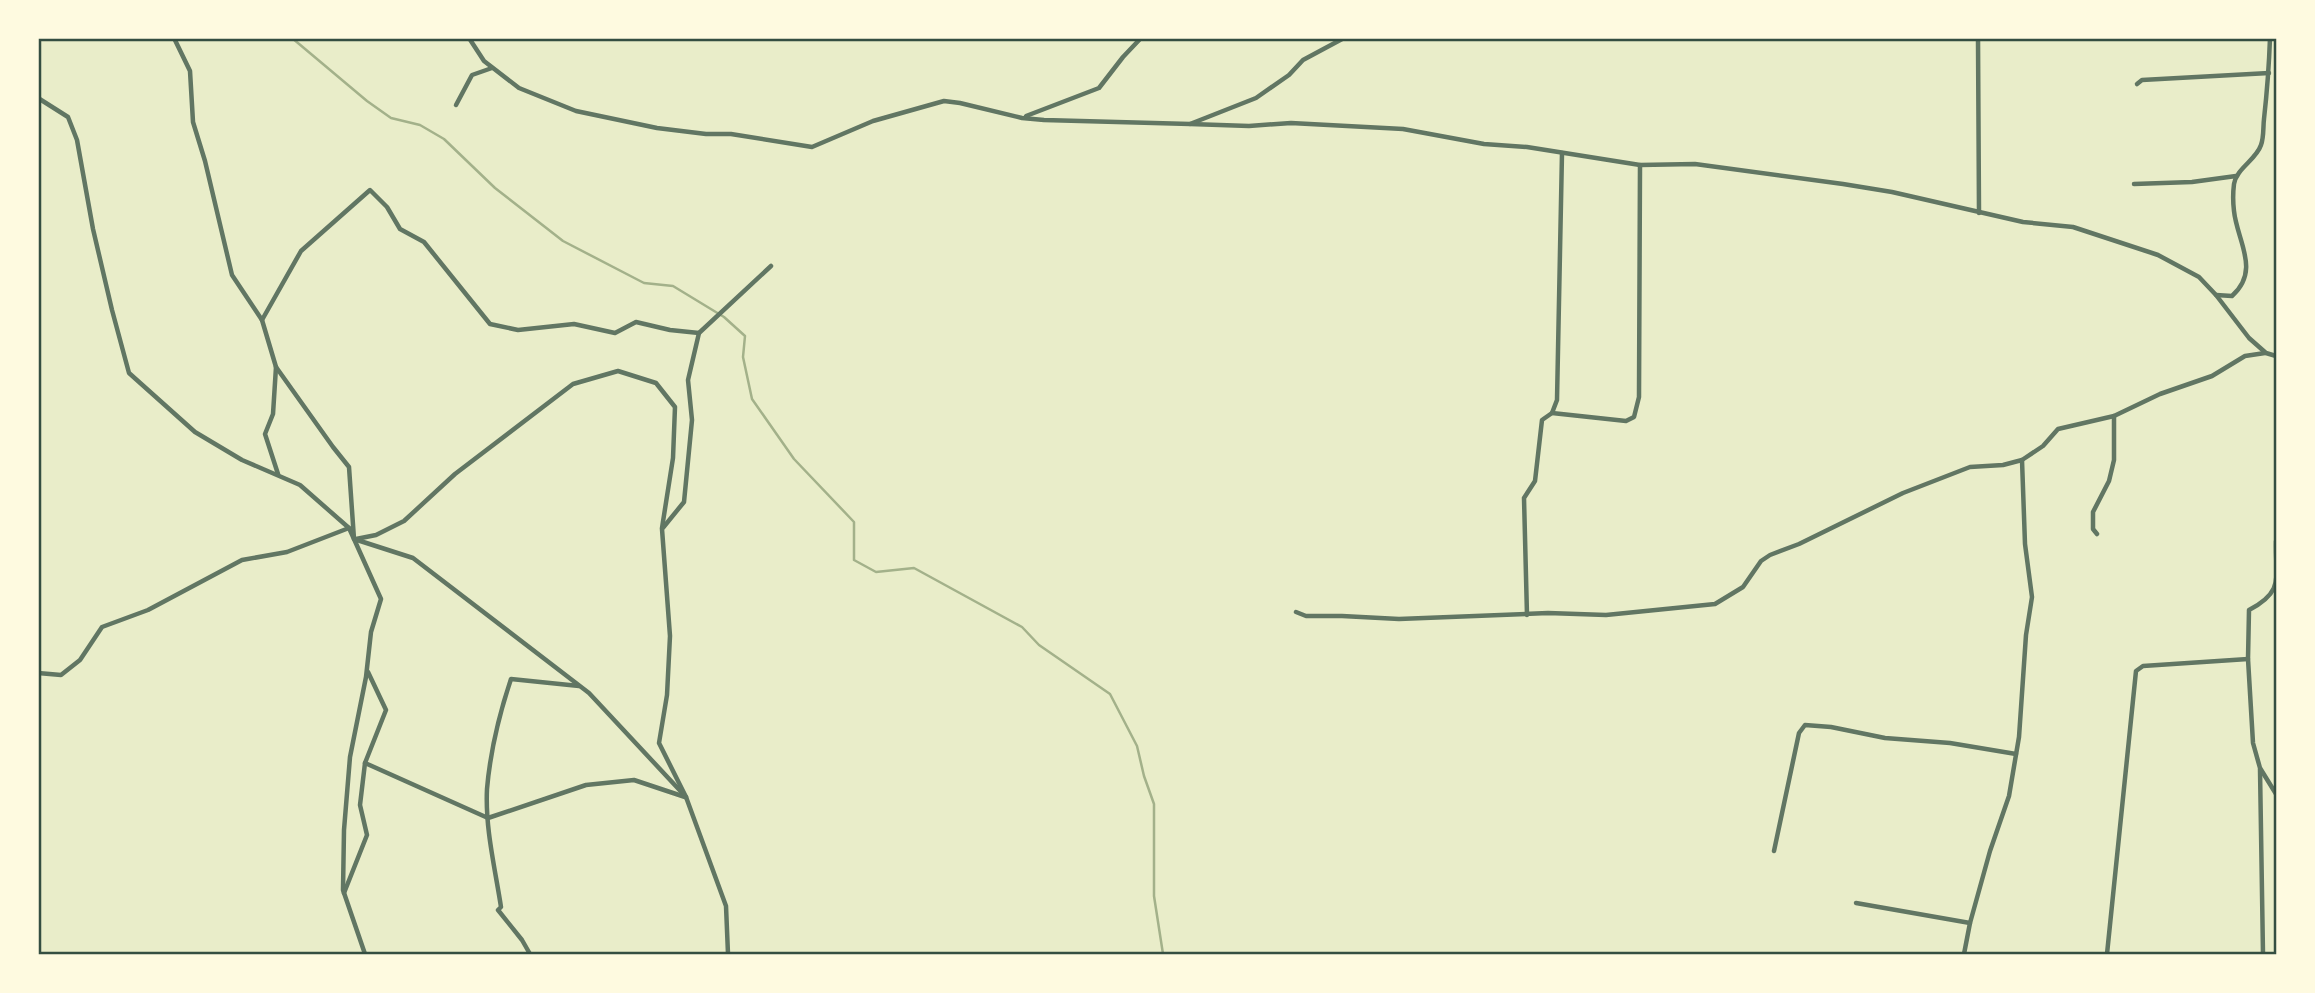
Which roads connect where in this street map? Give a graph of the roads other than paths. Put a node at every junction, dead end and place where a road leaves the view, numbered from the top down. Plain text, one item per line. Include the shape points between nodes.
1 (174, 38) edge
2 (469, 38) edge
3 (1141, 38) edge
4 (1344, 38) edge
5 (1978, 38) edge
6 (2270, 38) edge
7 (493, 68) junction
8 (2269, 74) junction
9 (2137, 84) dead end
10 (38, 97) edge
11 (456, 104) dead end
12 (1022, 118) junction
13 (1190, 124) junction
14 (1562, 153) junction
15 (1640, 165) junction
16 (2236, 176) junction
17 (2134, 184) dead end
18 (1979, 213) junction
19 (771, 266) dead end
20 (2216, 295) junction
21 (262, 320) junction
22 (699, 333) junction
23 (2266, 354) junction
24 (2277, 356) edge
25 (276, 367) junction
26 (1552, 413) junction
27 (2114, 416) junction
28 (2022, 460) junction
29 (278, 475) junction
30 (349, 528) junction
31 (662, 529) junction
32 (2097, 534) dead end
33 (354, 539) junction
34 (2277, 541) edge
35 (1296, 612) dead end
36 (1527, 615) junction
37 (2248, 659) junction
38 (367, 671) junction
39 (38, 673) edge
40 (580, 687) junction
41 (2016, 754) junction
42 (365, 763) junction
43 (2260, 768) junction
44 (2277, 794) edge
45 (686, 797) junction
46 (488, 818) junction
47 (1774, 851) dead end
48 (344, 893) junction
49 (1856, 903) dead end
50 (1970, 923) junction
51 (365, 954) edge
52 (530, 954) edge
53 (728, 954) edge
54 (1964, 954) edge
55 (2108, 954) edge
56 (2263, 954) edge

1 - 21 street via 190,71 193,122 232,275
2 - 7 street
3 - 12 street via 1099,88
4 - 13 street via 1303,60 1256,98
5 - 18 street
6 - 8 street
7 - 11 street via 472,75
7 - 12 street via 519,88 576,111 657,128 812,147 873,121 944,101
8 - 9 street via 2184,76
8 - 16 street via 2261,146
10 - 29 street via 68,117 77,140 93,229 129,373 195,432
12 - 13 street
13 - 14 street via 1403,129
14 - 15 street
14 - 26 street via 1557,400
15 - 18 street via 1695,164 1843,184
15 - 26 street via 1639,397 1633,417 1626,421
16 - 17 street
16 - 20 street via 2234,212 2246,274 2232,296
18 - 20 street via 2073,227 2113,239 2177,264 2199,277
19 - 22 street
20 - 23 street
21 - 22 street via 301,251 370,190 400,229 425,242 490,324 518,330 574,324 615,333 636,322
21 - 25 street
22 - 31 street via 688,380 692,420 684,502
23 - 24 street
23 - 27 street via 2245,356 2212,376
25 - 29 street via 273,414 265,434
25 - 33 street via 349,467
26 - 36 street via 1542,420 1535,481 1524,498
27 - 28 street via 2058,429
27 - 32 street via 2114,460 2093,512
28 - 36 street via 1970,467 1770,555 1743,587 1714,604 1606,615
28 - 41 street via 2032,597
29 - 30 street via 300,485
30 - 33 street
30 - 39 street via 287,552 242,560 148,610 102,627 80,660 61,676
31 - 33 street via 675,407 656,383 618,371 573,384 454,474 404,521 376,536
31 - 45 street via 670,636 659,743
33 - 38 street via 381,599 371,632
33 - 40 street via 413,558
34 - 37 street via 2276,589 2249,610
35 - 36 street via 1399,619
37 - 43 street via 2253,743
37 - 55 street via 2143,666 2136,671
38 - 42 street via 386,710
38 - 48 street via 350,757
40 - 45 street
40 - 46 street via 511,679 501,708 487,788
41 - 47 street via 1805,724 1799,733
41 - 50 street via 2009,796
42 - 46 street
42 - 48 street via 360,805 367,835
43 - 44 street
43 - 56 street
45 - 46 street via 634,780 586,785
45 - 53 street via 726,906
46 - 52 street via 498,910
48 - 51 street
49 - 50 street
50 - 54 street

